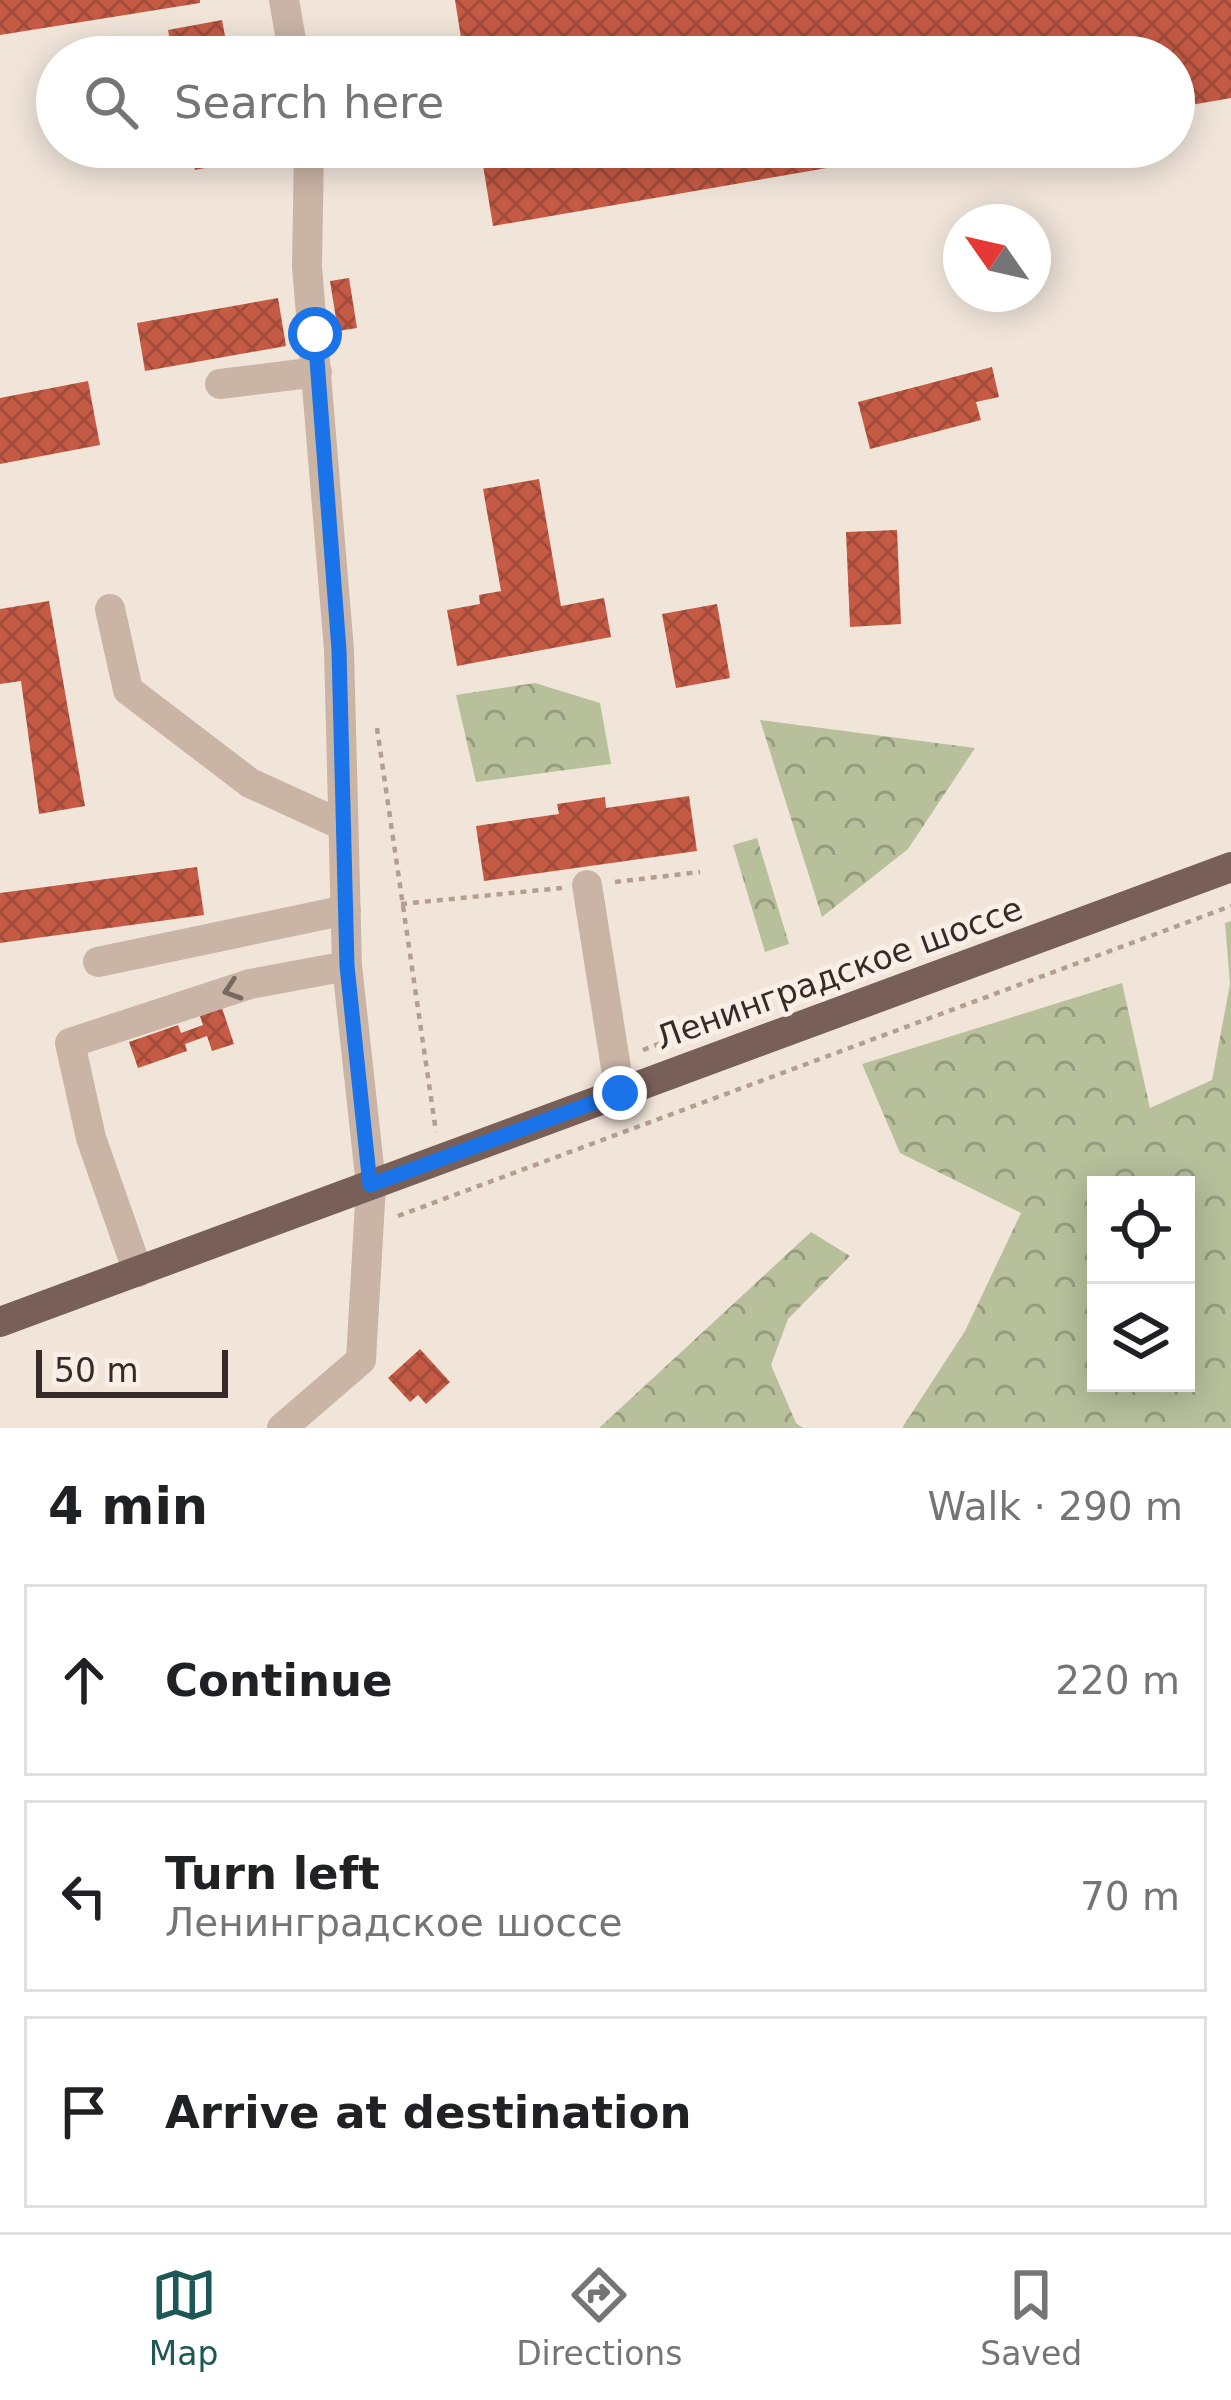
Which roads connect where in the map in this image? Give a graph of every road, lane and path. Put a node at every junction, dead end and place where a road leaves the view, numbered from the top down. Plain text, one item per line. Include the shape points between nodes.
1 (284, 0) edge
2 (291, 36) edge
3 (309, 168) edge
4 (317, 372) junction
5 (220, 385) dead end
6 (110, 609) dead end
7 (377, 728) dead end
8 (342, 825) junction
9 (1231, 867) edge
10 (700, 872) dead end
11 (587, 885) junction
12 (401, 904) junction
13 (1231, 906) edge
14 (346, 910) junction
15 (98, 962) dead end
16 (347, 966) junction
17 (620, 1093) junction
18 (446, 1159) junction
19 (370, 1185) junction
20 (454, 1195) junction
21 (366, 1228) junction
22 (138, 1272) junction
23 (0, 1322) edge
24 (281, 1428) edge

1 - 2 street
3 - 4 street
4 - 5 street
4 - 8 street via 339,650
6 - 8 street via 128,690 250,783
7 - 12 path
8 - 14 street
9 - 17 main road, Ленинградское шоссе
10 - 11 path
11 - 12 path
11 - 17 street
12 - 18 path via 432,1122
13 - 20 path
14 - 15 street
14 - 16 street
16 - 19 street
16 -> 22 street via 250,984 70,1043
17 - 18 main road, Ленинградское шоссе
18 - 19 main road, Ленинградское шоссе
18 - 20 path
19 - 21 street
19 - 22 main road, Ленинградское шоссе
20 - 21 path
21 - 24 street via 361,1360
22 - 23 main road, Ленинградское шоссе

